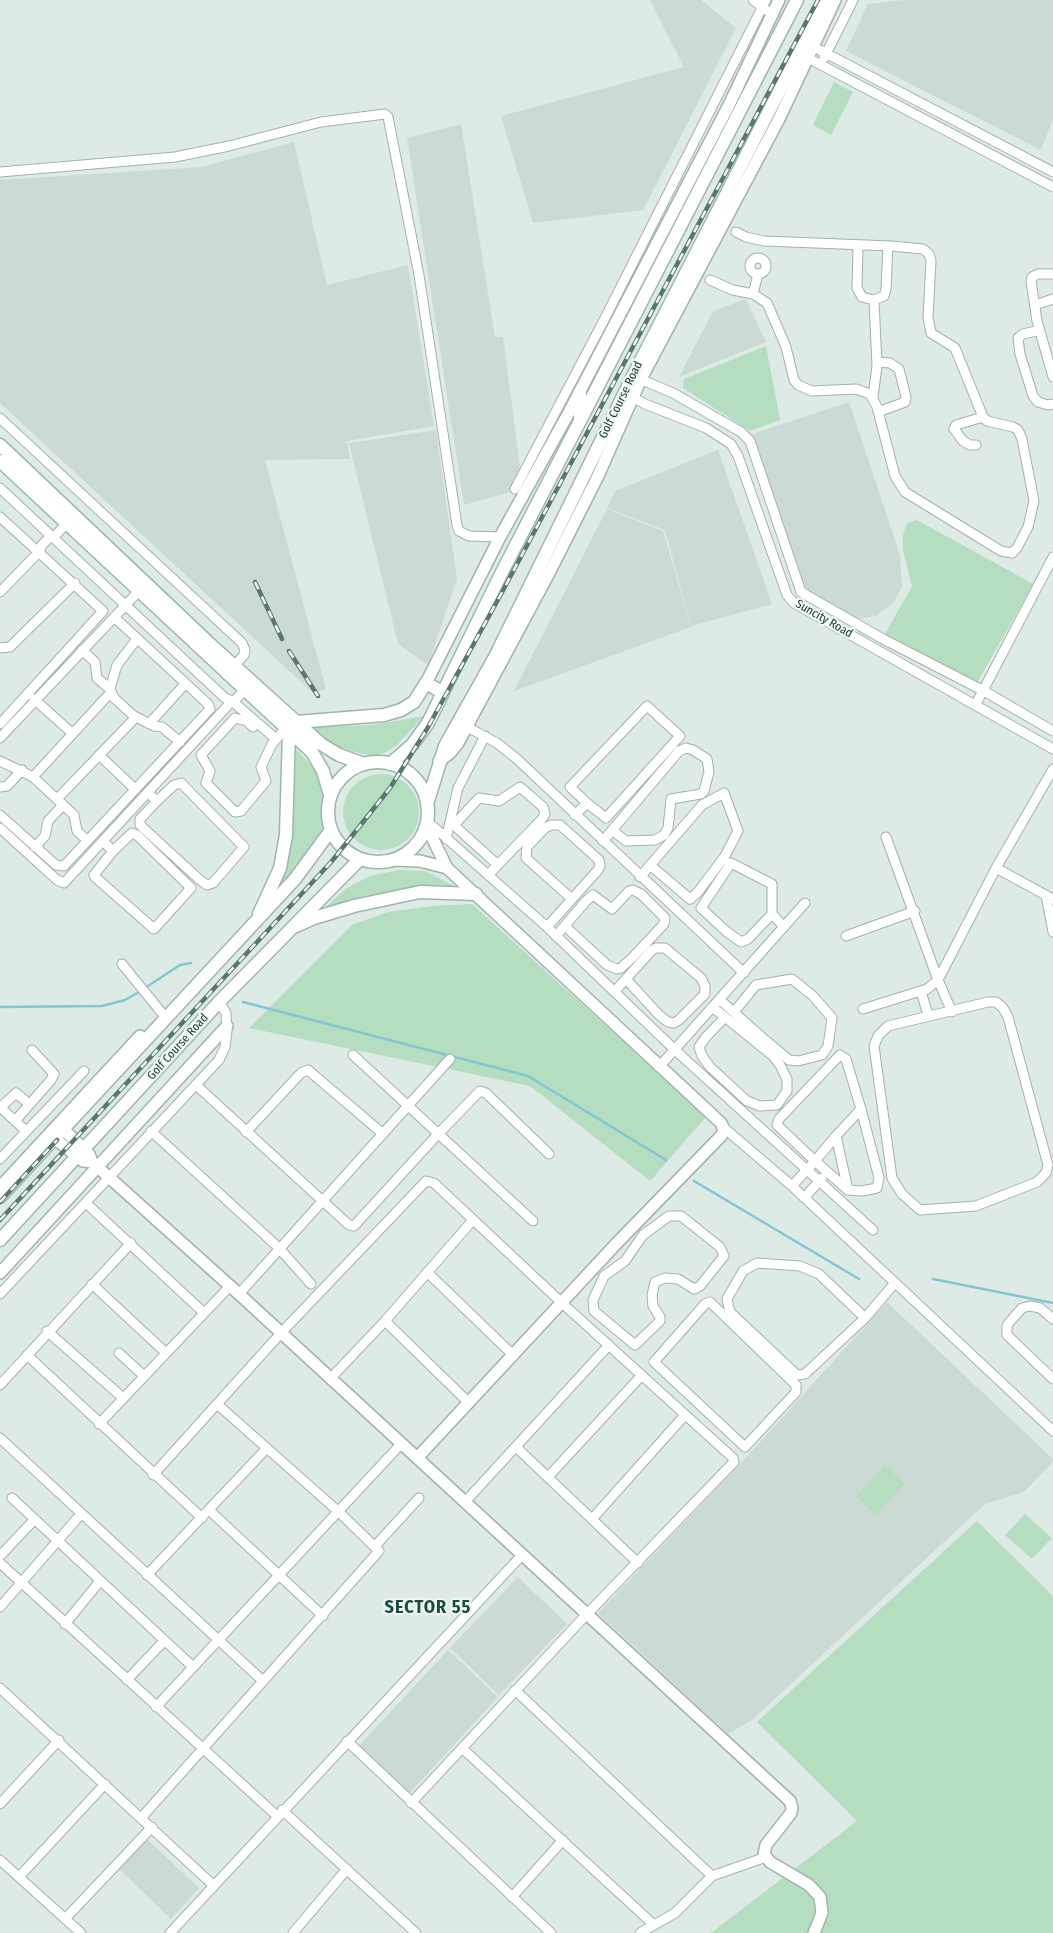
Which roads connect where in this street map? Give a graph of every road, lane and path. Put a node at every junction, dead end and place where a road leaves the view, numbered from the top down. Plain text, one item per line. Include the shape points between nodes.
1 (752, 0) edge
2 (779, 0) edge
3 (797, 0) edge
4 (826, 0) edge
5 (835, 0) edge
6 (853, 0) edge
7 (764, 4) edge
8 (772, 15) junction
9 (814, 47) junction
10 (827, 53) junction
11 (808, 58) junction
12 (820, 64) junction
13 (734, 108) junction
14 (773, 115) junction
15 (942, 116) junction
16 (937, 127) junction
17 (984, 137) junction
18 (979, 149) junction
19 (0, 172) edge
20 (1053, 172) edge
21 (1053, 187) edge
22 (736, 232) dead end
23 (764, 241) junction
24 (858, 246) junction
25 (888, 246) junction
26 (1053, 274) edge
27 (710, 280) dead end
28 (753, 294) junction
29 (1053, 299) edge
30 (874, 300) junction
31 (1034, 305) junction
32 (1040, 330) junction
33 (877, 362) junction
34 (637, 377) junction
35 (1053, 377) edge
36 (580, 392) junction
37 (628, 395) junction
38 (873, 397) junction
39 (1053, 404) edge
40 (878, 412) junction
41 (983, 417) junction
42 (0, 418) edge
43 (580, 420) junction
44 (0, 445) edge
45 (976, 445) dead end
46 (0, 461) edge
47 (0, 488) edge
48 (515, 489) dead end
49 (0, 517) edge
50 (67, 523) junction
51 (500, 537) junction
52 (53, 538) junction
53 (39, 552) junction
54 (1053, 557) edge
55 (75, 583) junction
56 (2, 586) edge
57 (138, 592) junction
58 (125, 606) junction
59 (114, 617) junction
60 (137, 639) junction
61 (0, 648) edge
62 (82, 650) junction
63 (234, 666) junction
64 (426, 683) junction
65 (185, 684) junction
66 (110, 690) junction
67 (245, 690) junction
68 (984, 691) junction
69 (442, 692) junction
70 (34, 699) junction
71 (232, 701) junction
72 (976, 704) junction
73 (136, 717) junction
74 (0, 724) edge
75 (149, 724) junction
76 (291, 727) junction
77 (467, 727) junction
78 (1053, 730) edge
79 (72, 733) junction
80 (486, 736) junction
81 (0, 738) edge
82 (274, 741) junction
83 (180, 742) junction
84 (1053, 749) edge
85 (99, 755) junction
86 (439, 762) junction
87 (1, 764) edge
88 (364, 764) junction
89 (390, 764) junction
90 (1053, 769) edge
91 (22, 770) junction
92 (33, 777) junction
93 (0, 787) edge
94 (135, 788) junction
95 (148, 793) junction
96 (330, 795) junction
97 (157, 801) junction
98 (60, 802) junction
99 (587, 803) junction
100 (427, 804) junction
101 (0, 815) edge
102 (575, 815) junction
103 (426, 823) junction
104 (0, 828) edge
105 (331, 830) junction
106 (613, 831) junction
107 (886, 837) dead end
108 (446, 838) junction
109 (87, 840) junction
110 (103, 841) junction
111 (603, 842) junction
112 (35, 847) junction
113 (114, 851) junction
114 (360, 859) junction
115 (392, 860) junction
116 (498, 865) junction
117 (650, 865) junction
118 (447, 868) junction
119 (996, 868) junction
120 (488, 875) junction
121 (640, 877) junction
122 (476, 894) junction
123 (1049, 897) edge
124 (572, 899) junction
125 (806, 904) dead end
126 (915, 911) junction
127 (772, 914) junction
128 (254, 923) junction
129 (565, 926) junction
130 (784, 927) junction
131 (547, 928) junction
132 (288, 931) junction
133 (1053, 932) edge
134 (556, 936) junction
135 (846, 936) dead end
136 (122, 964) dead end
137 (744, 973) junction
138 (626, 979) junction
139 (938, 980) junction
140 (615, 991) junction
141 (921, 991) junction
142 (720, 1000) junction
143 (219, 1002) junction
144 (713, 1008) junction
145 (863, 1009) dead end
146 (734, 1012) junction
147 (952, 1012) junction
148 (928, 1015) junction
149 (164, 1016) junction
150 (725, 1017) junction
151 (227, 1026) junction
152 (32, 1050) dead end
153 (675, 1050) junction
154 (352, 1056) dead end
155 (450, 1059) dead end
156 (659, 1068) junction
157 (84, 1071) dead end
158 (196, 1085) junction
159 (30, 1104) junction
160 (407, 1105) junction
161 (0, 1107) edge
162 (861, 1109) junction
163 (14, 1121) junction
164 (723, 1127) junction
165 (26, 1131) junction
166 (151, 1131) junction
167 (246, 1132) junction
168 (58, 1133) junction
169 (382, 1133) junction
170 (438, 1134) junction
171 (836, 1136) junction
172 (81, 1153) junction
173 (550, 1154) dead end
174 (0, 1158) edge
175 (815, 1161) junction
176 (95, 1165) junction
177 (806, 1171) junction
178 (828, 1172) junction
179 (110, 1177) junction
180 (819, 1182) junction
181 (792, 1186) junction
182 (0, 1187) edge
183 (848, 1190) junction
184 (0, 1197) edge
185 (804, 1198) junction
186 (322, 1200) junction
187 (86, 1203) junction
188 (472, 1220) junction
189 (533, 1221) dead end
190 (873, 1230) dead end
191 (0, 1240) edge
192 (131, 1243) junction
193 (615, 1245) junction
194 (278, 1247) junction
195 (632, 1252) junction
196 (624, 1261) junction
197 (427, 1272) junction
198 (0, 1273) edge
199 (92, 1284) junction
200 (311, 1284) dead end
201 (894, 1284) junction
202 (234, 1290) junction
203 (0, 1294) edge
204 (562, 1303) junction
205 (203, 1312) junction
206 (865, 1318) junction
207 (1053, 1319) edge
208 (385, 1321) junction
209 (48, 1331) junction
210 (281, 1333) junction
211 (609, 1345) junction
212 (165, 1352) junction
213 (119, 1353) dead end
214 (27, 1354) junction
215 (512, 1355) junction
216 (143, 1375) junction
217 (642, 1375) junction
218 (1052, 1377) edge
219 (330, 1379) junction
220 (0, 1384) edge
221 (122, 1397) junction
222 (693, 1400) junction
223 (468, 1402) junction
224 (217, 1404) junction
225 (703, 1410) junction
226 (686, 1416) junction
227 (1053, 1418) edge
228 (99, 1424) junction
229 (1046, 1425) junction
230 (1053, 1431) edge
231 (0, 1438) edge
232 (401, 1444) junction
233 (516, 1447) junction
234 (267, 1448) junction
235 (417, 1458) junction
236 (154, 1475) junction
237 (548, 1477) junction
238 (12, 1498) dead end
239 (419, 1498) dead end
240 (465, 1502) junction
241 (209, 1510) junction
242 (340, 1512) junction
243 (81, 1514) junction
244 (202, 1518) junction
245 (592, 1519) junction
246 (34, 1520) junction
247 (57, 1542) junction
248 (376, 1546) junction
249 (522, 1555) junction
250 (0, 1556) edge
251 (0, 1563) edge
252 (638, 1563) junction
253 (147, 1575) junction
254 (280, 1576) junction
255 (100, 1581) junction
256 (21, 1583) junction
257 (0, 1607) edge
258 (587, 1614) junction
259 (323, 1616) junction
260 (65, 1624) junction
261 (164, 1640) junction
262 (217, 1640) junction
263 (192, 1666) junction
264 (127, 1680) junction
265 (263, 1681) junction
266 (0, 1688) edge
267 (516, 1690) junction
268 (156, 1707) junction
269 (59, 1740) junction
270 (347, 1741) junction
271 (204, 1748) junction
272 (463, 1749) junction
273 (105, 1784) junction
274 (1, 1801) edge
275 (411, 1803) junction
276 (280, 1813) junction
277 (142, 1818) junction
278 (152, 1827) junction
279 (563, 1840) junction
280 (766, 1857) junction
281 (0, 1860) edge
282 (347, 1869) junction
283 (712, 1876) junction
284 (19, 1877) junction
285 (213, 1885) junction
286 (512, 1897) junction
287 (65, 1919) junction
288 (654, 1925) junction
289 (413, 1932) edge
290 (81, 1933) edge
291 (170, 1933) edge
292 (293, 1933) edge
293 (551, 1933) edge
294 (640, 1933) edge
295 (814, 1933) edge

1 - 7 street
2 - 8 street
3 - 13 main road, Golf Course Road
4 - 14 main road, Golf Course Road
5 - 9 street
6 - 10 street
7 - 8 street
7 - 48 street via 608,314
8 - 13 street
9 - 10 street
9 - 11 street
10 - 12 street
10 - 15 street
11 - 12 street
11 - 14 street
12 - 16 street
13 - 36 street
13 - 43 main road, Golf Course Road
14 - 34 main road, Golf Course Road
15 - 16 street
15 - 17 street
16 - 18 street
17 - 18 street
17 - 20 street
18 - 21 street
19 - 51 street via 175,157 321,122 385,114 419,275 457,525 462,534 469,536
22 - 23 street
23 - 24 street
23 - 28 street via 760,259 766,268 758,274
24 - 25 street
24 - 30 street via 857,288 862,297
25 - 30 street via 886,290 884,296
25 - 41 street via 923,249 929,254 929,327 931,333 955,348
26 - 31 street via 1032,277
27 - 28 street
28 - 38 street via 768,303 798,385 812,391 864,391
29 - 31 street
30 - 33 street
31 - 32 street
32 - 35 street
32 - 39 street via 1018,338 1020,354 1033,396 1038,402
33 - 38 street
33 - 40 street via 895,365 906,397 905,402
34 - 37 main road, Golf Course Road
34 - 68 street, Suncity Road via 741,432 750,441 797,586 803,594
36 - 43 main road
36 - 51 street
37 - 72 street, Suncity Road via 706,428 730,444 738,456 787,595 794,603
37 - 77 street via 598,476
37 - 86 main road, Golf Course Road
38 - 40 street
40 - 41 street via 896,476 905,492 1001,551 1012,553 1030,521 1033,491 1018,430
41 - 45 street via 956,425 954,429 963,441 970,446
42 - 63 street via 242,643 244,655
43 - 69 main road, Golf Course Road
44 - 63 main road
46 - 50 main road
47 - 52 street
49 - 53 street
50 - 52 street
50 - 57 main road
51 - 64 street
52 - 53 street via 42,545
52 - 58 street
53 - 55 street
53 - 56 street
54 - 68 street
55 - 61 street via 13,645
55 - 74 street via 101,607 102,612
57 - 58 street
57 - 67 main road
58 - 59 street
58 - 71 street
59 - 60 street
59 - 62 street
60 - 65 street
60 - 66 street via 117,665
62 - 66 street via 95,662 97,678
62 - 70 street
63 - 76 main road
64 - 69 main road
64 - 76 main road via 414,702 401,710
65 - 75 street
65 - 83 street via 210,709
66 - 73 street
66 - 79 street
67 - 71 street
67 - 76 main road
68 - 72 street
68 - 78 street
69 - 89 main road, Golf Course Road via 428,724 412,745
70 - 79 street
70 - 81 street
71 - 82 street
71 - 95 street
72 - 84 street, Suncity Road
73 - 75 street
73 - 85 street
75 - 83 street via 162,727
76 - 82 street
76 - 88 main road via 339,755
76 - 96 main road via 323,770
76 - 128 main road via 286,836 280,868
77 - 80 street
77 - 86 street via 453,750
79 - 92 street
80 - 102 street via 517,759
80 - 108 street via 458,788
82 - 82 street via 261,767 266,781 236,812 206,783 210,771 201,755 236,718
83 - 94 street
85 - 94 street
85 - 98 street
86 - 100 main road, Golf Course Road
87 - 91 street
88 - 89 main road
88 - 96 main road via 343,775
89 - 100 main road via 414,779
90 - 119 street
91 - 92 street
91 - 93 street via 7,786
92 - 98 street
94 - 109 street
95 - 97 street
95 - 110 street
96 - 105 main road via 328,813
97 - 97 street via 140,819 140,825 201,881 207,885 213,882 244,847 181,783 174,785
98 - 109 street via 74,816 77,831
98 - 112 street via 48,821 45,836
99 - 99 street via 606,818 680,736 647,706 570,786
99 - 102 street
100 - 103 main road
101 - 112 street
102 - 111 street
103 - 108 street
103 - 115 main road via 412,848
103 - 118 street
104 - 110 street via 62,883
105 - 114 main road via 348,852
105 - 128 main road via 295,879
106 - 106 street via 626,840 655,840 664,836 671,799 704,791 709,772 707,759 686,748 678,751
106 - 111 street
107 - 126 street
108 - 120 street
109 - 112 street via 61,867
110 - 113 street
111 - 121 street
113 - 113 street via 132,833 191,888 154,929 95,877
114 - 115 main road
114 - 132 main road, Golf Course Road
115 - 118 street via 420,861
116 - 116 street via 545,814 543,807 520,787 503,799 479,798 455,824
116 - 120 street
117 - 117 street via 690,899 698,892 725,856 738,831 724,793 702,805
117 - 121 street
118 - 122 street
119 - 123 street
119 - 139 street
120 - 131 street
121 - 137 street
122 - 132 main road via 420,892 354,906 314,918
122 - 156 street
123 - 133 street
124 - 124 street via 600,866 598,860 560,825 552,825 528,846 526,858
124 - 131 street
125 - 130 street
126 - 135 street
126 - 139 street
127 - 127 street via 741,942 701,908 731,863 772,884
127 - 130 street
128 - 149 main road
129 - 129 street via 593,895 612,909 633,890 665,918 664,924 633,957 617,969 607,965
129 - 134 street
130 - 137 street
131 - 134 street
132 - 143 main road, Golf Course Road
134 - 140 street
136 - 149 street
137 - 142 street
138 - 138 street via 652,950 665,948 701,978 705,994 674,1023 659,1015
138 - 140 street
139 - 141 street
139 - 147 street
140 - 153 street
141 - 145 street
141 - 148 street
142 - 144 street
142 - 146 street
143 - 151 street via 226,1013
143 - 172 main road, Golf Course Road
144 - 150 street
144 - 153 street
146 - 146 street via 788,1060 822,1055 828,1046 832,1018 792,979 756,985
147 - 148 street
147 - 148 street via 988,1002 996,1002 1003,1008 1048,1165 1046,1173 1037,1182 976,1206 920,1210 902,1194 892,1178 874,1046 888,1026
149 - 168 main road
149 - 182 street
150 - 150 street via 780,1065 787,1079 787,1091 777,1105 760,1106 747,1101 702,1056 699,1047
151 - 158 street via 223,1053
151 - 176 street
152 - 159 street via 54,1074
153 - 156 street
153 - 177 street
154 - 160 street
155 - 160 street
156 - 164 street
157 - 165 street
158 - 166 street
158 - 167 street
159 - 161 street via 16,1093
159 - 163 street
160 - 169 street
160 - 170 street
161 - 163 street
162 - 171 street
162 - 175 street via 846,1059 837,1056 776,1123
162 - 183 street via 879,1183 873,1190
163 - 165 street
164 - 181 street
164 - 193 street via 721,1136
165 - 174 street
166 - 179 street
166 - 194 street
167 - 169 street via 301,1073 308,1070
167 - 186 street
168 - 172 street
168 - 184 main road
169 - 186 street
170 - 173 street via 480,1091 486,1093
170 - 186 street via 354,1226
170 - 189 street
171 - 175 street
171 - 183 street
172 - 176 street
172 - 191 main road, Golf Course Road
175 - 177 street
175 - 178 street
176 - 179 street
176 - 198 street
177 - 180 street
177 - 181 street
178 - 180 street
178 - 183 street
179 - 187 street
179 - 202 street
180 - 185 street
180 - 190 street
181 - 185 street
185 - 201 street
186 - 194 street
187 - 192 street
187 - 203 street
188 - 197 street
188 - 204 street
188 - 210 street via 434,1183 426,1181
192 - 199 street
192 - 205 street
193 - 195 street
193 - 196 street
193 - 204 street
194 - 200 street
194 - 202 street
195 - 196 street
195 - 196 street via 643,1236 669,1216 681,1216 720,1247 724,1256 694,1289 678,1279 665,1278 655,1282 653,1306 660,1321 635,1345 594,1311 593,1300 604,1276
197 - 208 street
197 - 215 street
199 - 209 street
199 - 212 street
201 - 206 street
201 - 229 street
202 - 205 street
202 - 210 street
204 - 211 street
204 - 215 street
205 - 212 street
206 - 206 street via 818,1274 800,1266 757,1262 743,1271 726,1299 730,1312 797,1375 805,1374
207 - 218 street via 1040,1308 1030,1306 1022,1308 1007,1325 1007,1335
208 - 219 street
208 - 223 street
209 - 214 street
209 - 221 street
210 - 219 street
210 - 224 street
211 - 217 street
211 - 233 street
212 - 216 street
213 - 216 street
214 - 220 street
214 - 228 street
215 - 223 street
216 - 221 street
217 - 226 street
217 - 237 street
219 - 232 street
221 - 228 street
222 - 225 street
222 - 225 street via 654,1362 710,1302 796,1385 796,1392 745,1447
222 - 226 street
223 - 235 street
224 - 234 street
224 - 236 street
225 - 226 street
226 - 245 street
226 - 252 street via 734,1462
227 - 229 street
228 - 236 street
229 - 230 street
231 - 243 street
232 - 235 street
232 - 242 street
233 - 237 street
233 - 240 street
234 - 241 street
234 - 242 street
235 - 240 street
236 - 244 street
237 - 245 street
238 - 246 street
239 - 248 street
240 - 249 street
241 - 244 street
241 - 254 street
242 - 248 street
242 - 254 street
243 - 247 street
243 - 253 street
244 - 253 street
245 - 252 street
246 - 247 street
246 - 250 street
247 - 255 street
247 - 256 street
248 - 259 street via 378,1555
249 - 258 street
249 - 270 street
251 - 256 street
252 - 258 street
253 - 262 street
254 - 259 street
254 - 262 street
255 - 260 street
255 - 261 street
256 - 257 street
256 - 260 street
258 - 267 street
258 - 280 street via 790,1801 791,1813 766,1846
259 - 265 street
260 - 264 street
261 - 263 street
261 - 264 street
262 - 263 street
262 - 265 street
263 - 268 street
264 - 268 street
265 - 271 street
266 - 269 street
267 - 272 street
267 - 283 street
268 - 271 street
269 - 273 street
269 - 274 street
270 - 275 street
270 - 276 street
271 - 276 street
271 - 277 street
272 - 275 street
272 - 279 street
273 - 277 street
273 - 284 street
275 - 286 street
276 - 282 street
276 - 285 street
277 - 278 street
278 - 285 street
278 - 287 street
279 - 286 street
279 - 288 street
280 - 283 street
280 - 295 street via 809,1885 820,1897 822,1913
281 - 284 street
282 - 289 street
282 - 292 street
283 - 288 street via 675,1913
284 - 287 street
285 - 291 street
286 - 293 street
287 - 290 street
288 - 294 street

